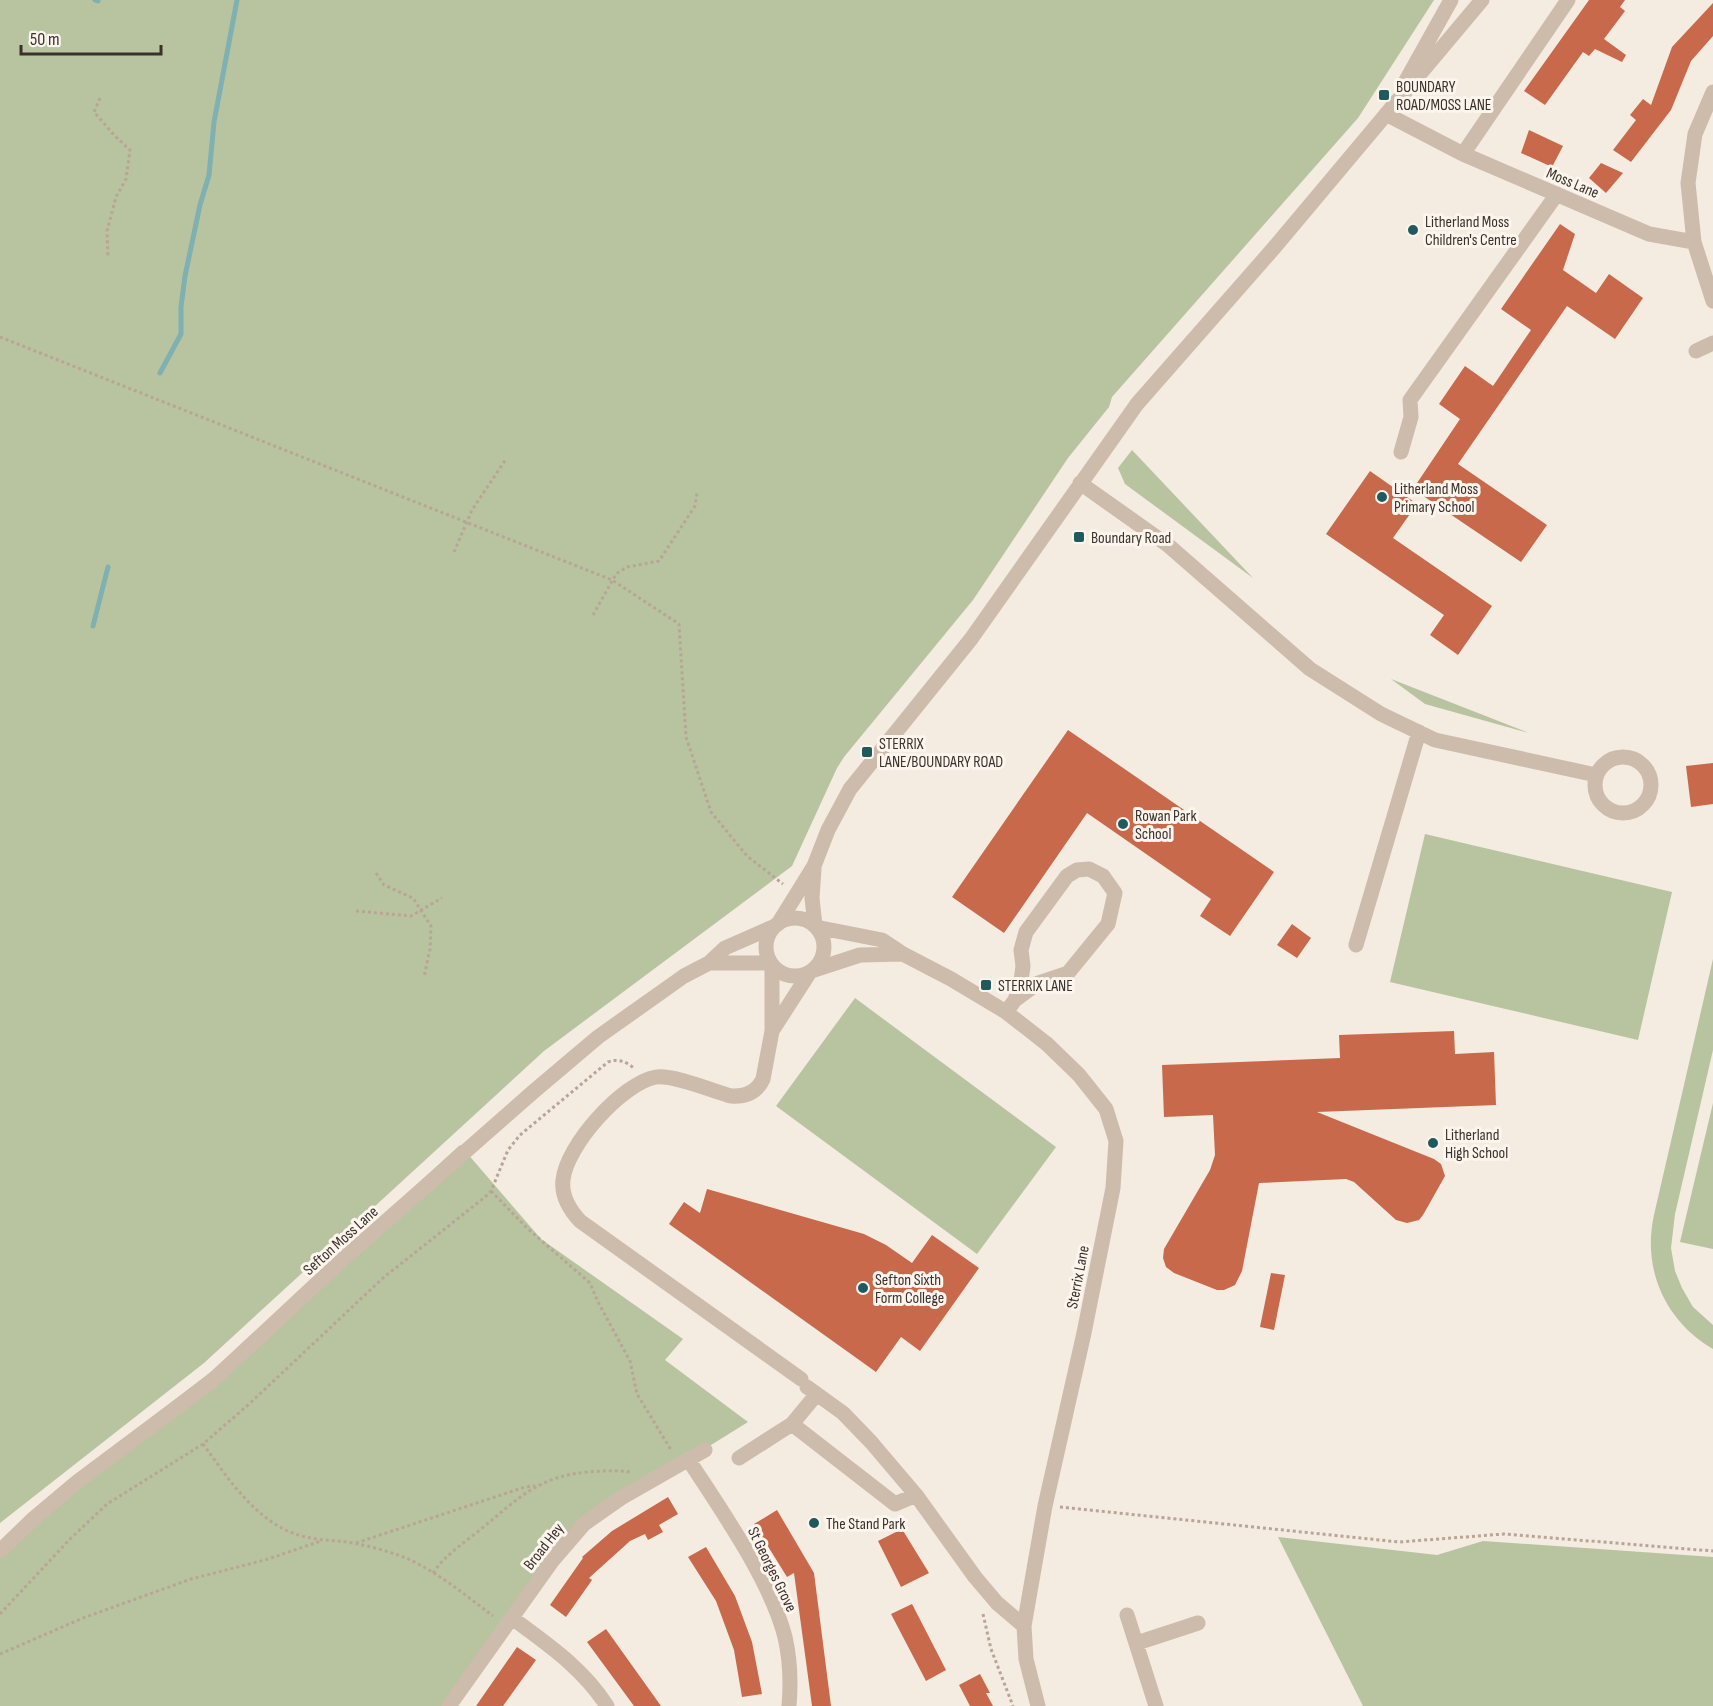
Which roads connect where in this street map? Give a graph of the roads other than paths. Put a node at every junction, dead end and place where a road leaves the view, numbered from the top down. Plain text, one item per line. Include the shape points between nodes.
1 (1451, 0) edge
2 (1482, 0) edge
3 (1568, 0) edge
4 (1713, 92) edge
5 (1386, 114) junction
6 (1463, 154) junction
7 (1557, 194) junction
8 (1694, 242) junction
9 (1713, 301) edge
10 (1713, 343) edge
11 (1696, 351) dead end
12 (1401, 452) dead end
13 (1080, 483) junction
14 (1419, 732) junction
15 (1596, 774) dead end
16 (814, 866) junction
17 (776, 925) junction
18 (816, 927) junction
19 (1356, 945) dead end
20 (903, 954) junction
21 (709, 963) junction
22 (771, 964) junction
23 (812, 971) junction
24 (1010, 1006) junction
25 (772, 1031) junction
26 (808, 1387) junction
27 (792, 1424) junction
28 (705, 1450) dead end
29 (739, 1458) dead end
30 (684, 1462) junction
31 (916, 1495) junction
32 (0, 1551) edge
33 (1127, 1615) dead end
34 (509, 1622) junction
35 (1198, 1623) dead end
36 (1024, 1626) junction
37 (1137, 1643) junction
38 (449, 1706) edge
39 (607, 1706) edge
40 (789, 1706) edge
41 (1038, 1706) edge
42 (1156, 1706) edge

1 - 5 street
2 - 5 street
3 - 6 street
4 - 8 street via 1695,134 1689,174
5 - 6 street, Moss Lane
5 - 13 street via 1137,405
6 - 7 street, Moss Lane
7 - 8 street, Moss Lane via 1648,234
7 - 12 street via 1410,400
8 - 9 street
10 - 11 street
13 - 14 street via 1169,546 1310,669 1381,714
13 - 16 street via 971,639 850,789
14 - 15 street via 1435,740
14 - 19 street
16 - 17 street
16 - 18 street via 812,898
17 - 18 street via 793,918
17 - 21 street, Sefton Moss Lane via 725,948
17 - 22 street via 766,948
18 - 20 street, Sterrix Lane via 882,940
18 - 23 street via 824,944 820,962
20 - 23 street, Sterrix Lane via 860,955
20 - 24 street, Sterrix Lane
21 - 22 street, Sefton Moss Lane
21 - 32 street, Sefton Moss Lane via 684,976 598,1037 342,1260 212,1381 77,1482
22 - 23 street via 785,975
22 - 25 street
23 - 25 street
24 - 24 street via 1021,981 1021,950 1026,932 1067,876 1089,869 1102,876 1115,893 1108,924 1068,973 1038,983
24 - 36 street, Sterrix Lane via 1079,1075 1106,1109 1116,1141 1113,1188 1045,1506
25 - 26 street via 763,1079 748,1094 731,1096 661,1077 636,1085 596,1122 576,1147 565,1168 563,1192 580,1221
26 - 27 street
26 - 31 street via 843,1413
27 - 29 street
27 - 31 street via 895,1504
28 - 30 street, Broad Hey
30 - 34 street, Broad Hey via 584,1524
30 - 40 street, St Georges Grove via 729,1523 776,1613 789,1663
31 - 36 street via 975,1577
33 - 37 street
34 - 38 street, Broad Hey
34 - 39 street via 568,1659
35 - 37 street
36 - 41 street, Sterrix Lane via 1026,1659
37 - 42 street

